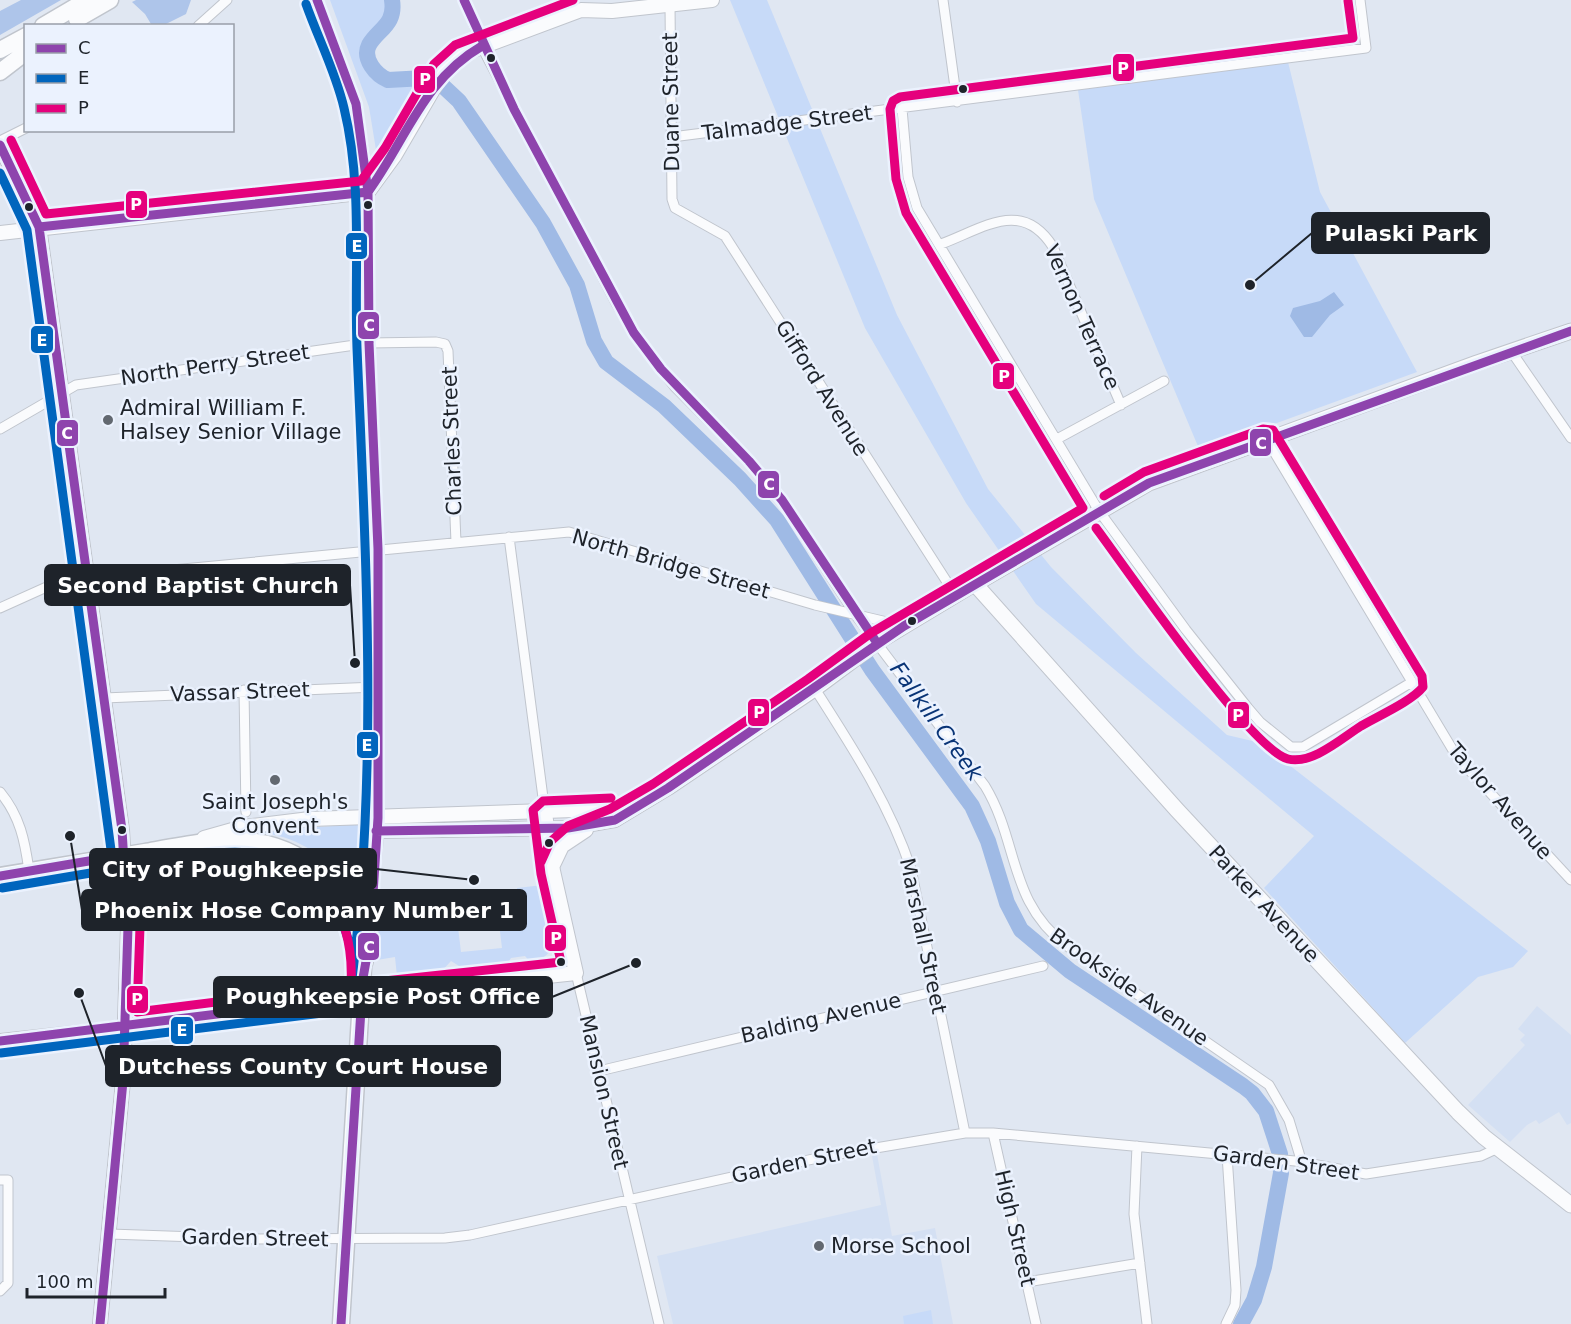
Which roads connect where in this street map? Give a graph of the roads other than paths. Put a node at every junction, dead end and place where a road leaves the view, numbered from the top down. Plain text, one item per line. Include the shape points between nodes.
1 (87, 0) edge
2 (110, 0) edge
3 (227, 0) edge
4 (317, 0) edge
5 (464, 0) edge
6 (712, 0) edge
7 (943, 0) edge
8 (1360, 0) edge
9 (594, 4) edge
10 (670, 6) junction
11 (46, 24) edge
12 (69, 24) edge
13 (200, 24) edge
14 (24, 37) edge
15 (482, 46) junction
16 (0, 50) edge
17 (24, 54) edge
18 (0, 72) edge
19 (957, 102) junction
20 (902, 109) junction
21 (24, 129) edge
22 (672, 137) junction
23 (0, 143) edge
24 (368, 192) junction
25 (672, 199) joint
26 (39, 227) junction
27 (0, 232) edge
28 (941, 244) junction
29 (1571, 332) edge
30 (369, 343) junction
31 (1511, 351) junction
32 (1164, 381) dead end
33 (63, 393) junction
34 (1120, 405) junction
35 (0, 429) edge
36 (1571, 438) edge
37 (1057, 439) junction
38 (1267, 440) junction
39 (1098, 511) junction
40 (509, 537) junction
41 (456, 543) junction
42 (378, 549) junction
43 (88, 578) junction
44 (975, 584) junction
45 (956, 596) junction
46 (0, 608) edge
47 (857, 617) junction
48 (904, 626) junction
49 (875, 646) junction
50 (1412, 682) junction
51 (376, 687) junction
52 (815, 689) junction
53 (244, 690) junction
54 (104, 698) junction
55 (1, 794) edge
56 (632, 808) junction
57 (246, 812) dead end
58 (545, 813) junction
59 (377, 824) junction
60 (603, 824) junction
61 (546, 828) junction
62 (178, 846) junction
63 (124, 855) junction
64 (552, 867) junction
65 (29, 871) junction
66 (0, 876) edge
67 (1571, 880) edge
68 (1043, 966) dead end
69 (576, 974) junction
70 (363, 978) junction
71 (936, 991) junction
72 (362, 996) junction
73 (125, 1026) junction
74 (0, 1041) edge
75 (599, 1071) junction
76 (965, 1133) junction
77 (993, 1133) junction
78 (1137, 1146) junction
79 (1498, 1148) junction
80 (1227, 1155) junction
81 (1302, 1162) junction
82 (0, 1180) edge
83 (629, 1198) junction
84 (1571, 1205) edge
85 (110, 1234) junction
86 (347, 1239) junction
87 (1140, 1263) junction
88 (1027, 1282) junction
89 (0, 1291) edge
90 (100, 1324) edge
91 (341, 1324) edge
92 (659, 1324) edge
93 (1036, 1324) edge
94 (1147, 1324) edge
95 (1226, 1324) edge

1 - 11 highway
2 - 12 highway
3 - 13 street
4 - 24 street via 356,104
5 - 15 street, Brookside Avenue
6 - 10 street
7 - 19 street
8 - 19 street, Talmadge Street via 1366,48
9 - 10 street via 612,11
9 - 15 street
10 - 22 street, Duane Street
14 - 16 highway
15 - 24 street via 463,54 444,71 395,155
15 - 47 street, Brookside Avenue via 616,303 644,348 675,387 756,468 782,501
17 - 18 highway
19 - 20 street, Talmadge Street
20 - 22 street, Talmadge Street
20 - 28 street via 912,195
21 - 23 street
22 - 25 street, Duane Street
23 - 26 street
24 - 26 street
24 - 30 street
25 - 45 street, Gifford Avenue via 680,213 725,236
26 - 27 street
26 - 33 street
28 - 34 street, Vernon Terrace via 1010,219 1030,221 1043,232 1053,247
28 - 37 street
29 - 31 main road
30 - 33 street, North Perry Street via 76,385
30 - 41 street, Charles Street via 445,344
30 - 42 street
31 - 36 street
31 - 38 main road
32 - 34 street, Vernon Terrace
33 - 35 street, North Perry Street
33 - 43 street
34 - 37 street, Vernon Terrace
37 - 39 street
38 - 39 main road via 1157,480
38 - 50 street, Taylor Avenue
39 - 44 main road
39 - 50 street via 1248,708 1291,747 1303,747
40 - 41 street, North Bridge Street
40 - 47 street, North Bridge Street via 569,532
40 - 58 street, Mansion Street
41 - 42 street, North Bridge Street
42 - 43 street, North Bridge Street
42 - 51 street
43 - 46 street, North Bridge Street via 51,585
43 - 54 street
44 - 45 street
44 - 79 main road, Parker Avenue via 1262,901 1458,1112
45 - 48 street
47 - 48 street, North Bridge Street
47 - 49 street, Brookside Avenue
48 - 49 street
49 - 52 street
49 - 81 street, Brookside Avenue via 991,797 1022,887 1044,927 1269,1085 1289,1120
50 - 67 street, Taylor Avenue via 1457,757
51 - 53 street, Vassar Street
51 - 59 street
52 - 56 street
52 - 71 street, Marshall Street via 882,799 903,846
53 - 54 street, Vassar Street
53 - 57 street
54 - 63 street
55 - 65 street via 21,827
56 - 58 street
56 - 60 street
58 - 59 street
58 - 61 street, Mansion Street
59 - 61 street
59 - 62 street via 310,819 250,826
59 - 70 street via 371,929
60 - 61 street
60 - 64 street via 565,843
61 - 64 street, Mansion Street
62 - 63 highway
62 - 70 highway via 251,841 284,850 313,866 337,890 355,919 362,943
63 - 65 highway
63 - 73 street via 128,927
64 - 69 street, Mansion Street
65 - 66 highway
68 - 71 street, Balding Avenue
69 - 72 street
69 - 75 street, Mansion Street
70 - 72 highway
71 - 75 street, Balding Avenue
71 - 76 street, Marshall Street
72 - 73 street
72 - 86 highway
73 - 74 street
73 - 85 street
75 - 83 street, Mansion Street
76 - 77 street, Garden Street
76 - 83 street, Garden Street via 873,1147
77 - 78 street, Garden Street
77 - 88 street, High Street
78 - 80 street, Garden Street
78 - 87 street via 1134,1214
79 - 81 street, Garden Street via 1481,1156 1374,1174
79 - 84 main road, Parker Avenue
80 - 81 street, Garden Street
80 - 95 street via 1236,1290 1235,1305
82 - 89 street via 8,1180 9,1244 8,1283
83 - 86 street, Garden Street via 470,1235
83 - 92 street, Mansion Street
85 - 86 street, Garden Street
85 - 90 street
86 - 91 highway
87 - 88 street
87 - 94 street
88 - 93 street, High Street

